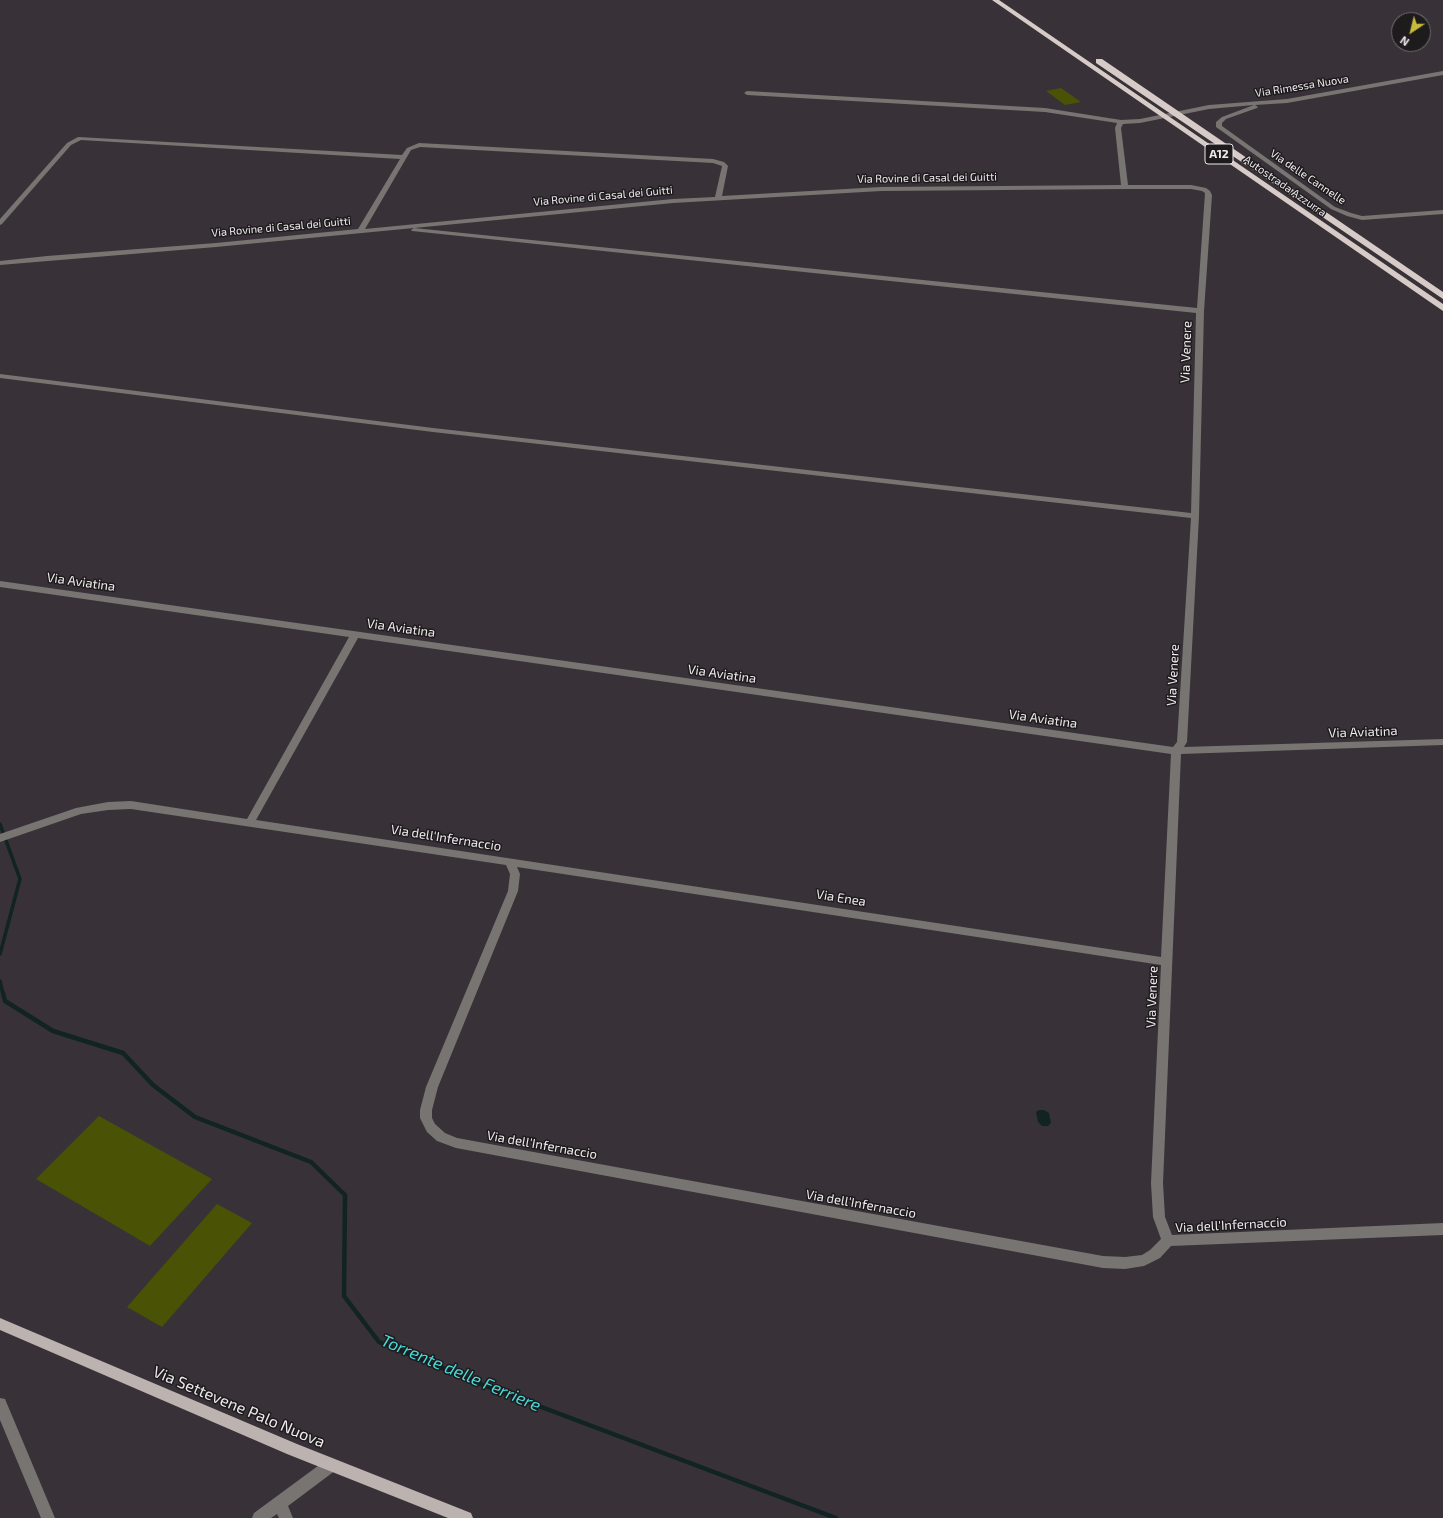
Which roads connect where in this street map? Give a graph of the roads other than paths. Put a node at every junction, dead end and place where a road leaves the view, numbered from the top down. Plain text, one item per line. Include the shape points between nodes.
1 (995, 0) edge
2 (1009, 0) edge
3 (1068, 40) dead end
4 (1095, 58) dead end
5 (1443, 73) edge
6 (747, 93) dead end
7 (1258, 104) junction
8 (1121, 122) junction
9 (405, 157) junction
10 (1125, 187) junction
11 (718, 198) junction
12 (1443, 212) edge
13 (0, 223) edge
14 (396, 227) junction
15 (360, 231) junction
16 (0, 263) edge
17 (1443, 296) edge
18 (1443, 308) edge
19 (1200, 311) junction
20 (0, 376) edge
21 (1195, 516) junction
22 (0, 584) edge
23 (355, 635) junction
24 (1443, 742) edge
25 (1176, 751) junction
26 (250, 822) junction
27 (0, 838) edge
28 (510, 862) junction
29 (1167, 962) junction
30 (1443, 1229) edge
31 (1168, 1242) junction
32 (0, 1324) edge
33 (0, 1404) edge
34 (331, 1465) junction
35 (279, 1503) junction
36 (48, 1518) edge
37 (260, 1518) edge
38 (286, 1518) edge
39 (466, 1518) edge

1 - 18 highway, Autostrada Azzurra / A12
2 - 3 highway
4 - 17 highway, Autostrada Azzurra / A12
5 - 7 street, Via Rimessa Nuova
6 - 8 street via 1048,110
7 - 8 street, Via Rimessa Nuova via 1197,109 1140,121
7 - 12 street, Via delle Cannelle via 1254,108 1224,118 1219,122 1219,127 1331,207 1362,218
8 - 10 street via 1118,128
9 - 11 street via 410,148 421,146 714,160 725,166
9 - 13 street via 80,138 69,144
9 - 15 street
10 - 11 street, Via Rovine di Casal dei Guitti via 895,188
10 - 19 street, Via Venere via 1184,186 1208,192
11 - 14 street, Via Rovine di Casal dei Guitti
14 - 15 street, Via Rovine di Casal dei Guitti
14 - 19 street
15 - 16 street, Via Rovine di Casal dei Guitti
19 - 21 street, Via Venere
20 - 21 street via 432,430
21 - 25 street, Via Venere via 1182,742
22 - 23 street, Via Aviatina
23 - 25 street, Via Aviatina
23 - 26 street
24 - 25 street, Via Aviatina
25 - 29 street, Via Venere
26 - 27 street, Via dell'Infernaccio via 146,807 116,806 80,811
26 - 28 street, Via dell'Infernaccio
28 - 29 street, Via Enea
28 - 31 street, Via dell'Infernaccio via 515,874 514,891 428,1102 427,1121 441,1137 462,1145 1103,1262 1125,1263 1144,1260
29 - 31 street, Via Venere via 1157,1190 1159,1217
30 - 31 street, Via dell'Infernaccio
32 - 34 main road, Via Settevene Palo Nuova
33 - 36 street
34 - 35 street
34 - 39 main road, Via Settevene Palo Nuova
35 - 37 street
35 - 38 street

